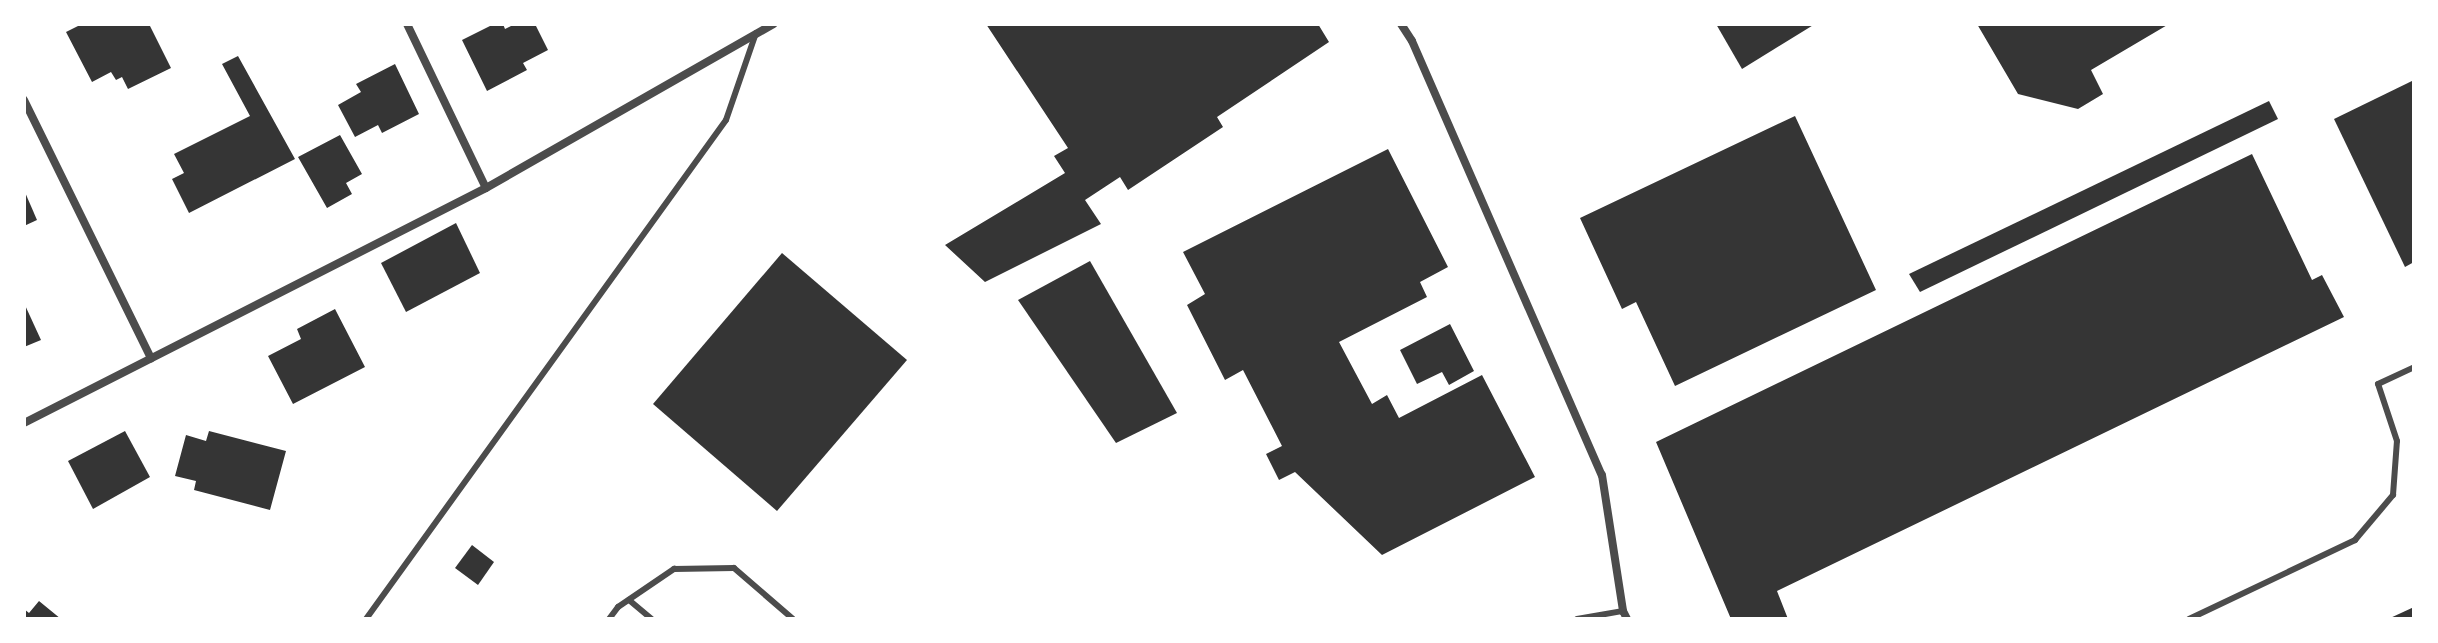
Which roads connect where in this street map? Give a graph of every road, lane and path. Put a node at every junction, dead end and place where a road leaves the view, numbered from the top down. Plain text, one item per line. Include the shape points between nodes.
1 (407, 24) edge
2 (773, 24) edge
3 (1401, 24) edge
4 (756, 33) junction
5 (24, 100) edge
6 (486, 188) junction
7 (151, 358) junction
8 (2414, 367) edge
9 (24, 423) edge
10 (629, 600) junction
11 (1625, 615) edge
12 (366, 619) edge
13 (609, 619) edge
14 (652, 619) edge
15 (793, 619) edge
16 (1577, 619) edge
17 (2189, 619) edge

1 - 6 street
2 - 4 street
3 - 11 street via 1602,475
4 - 6 street
4 - 12 lane via 726,120
5 - 7 street
6 - 7 street
7 - 9 street
8 - 17 lane via 2378,384 2397,441 2393,495 2355,540
10 - 13 lane
10 - 14 lane
10 - 15 lane via 674,569 734,568
11 - 16 lane

